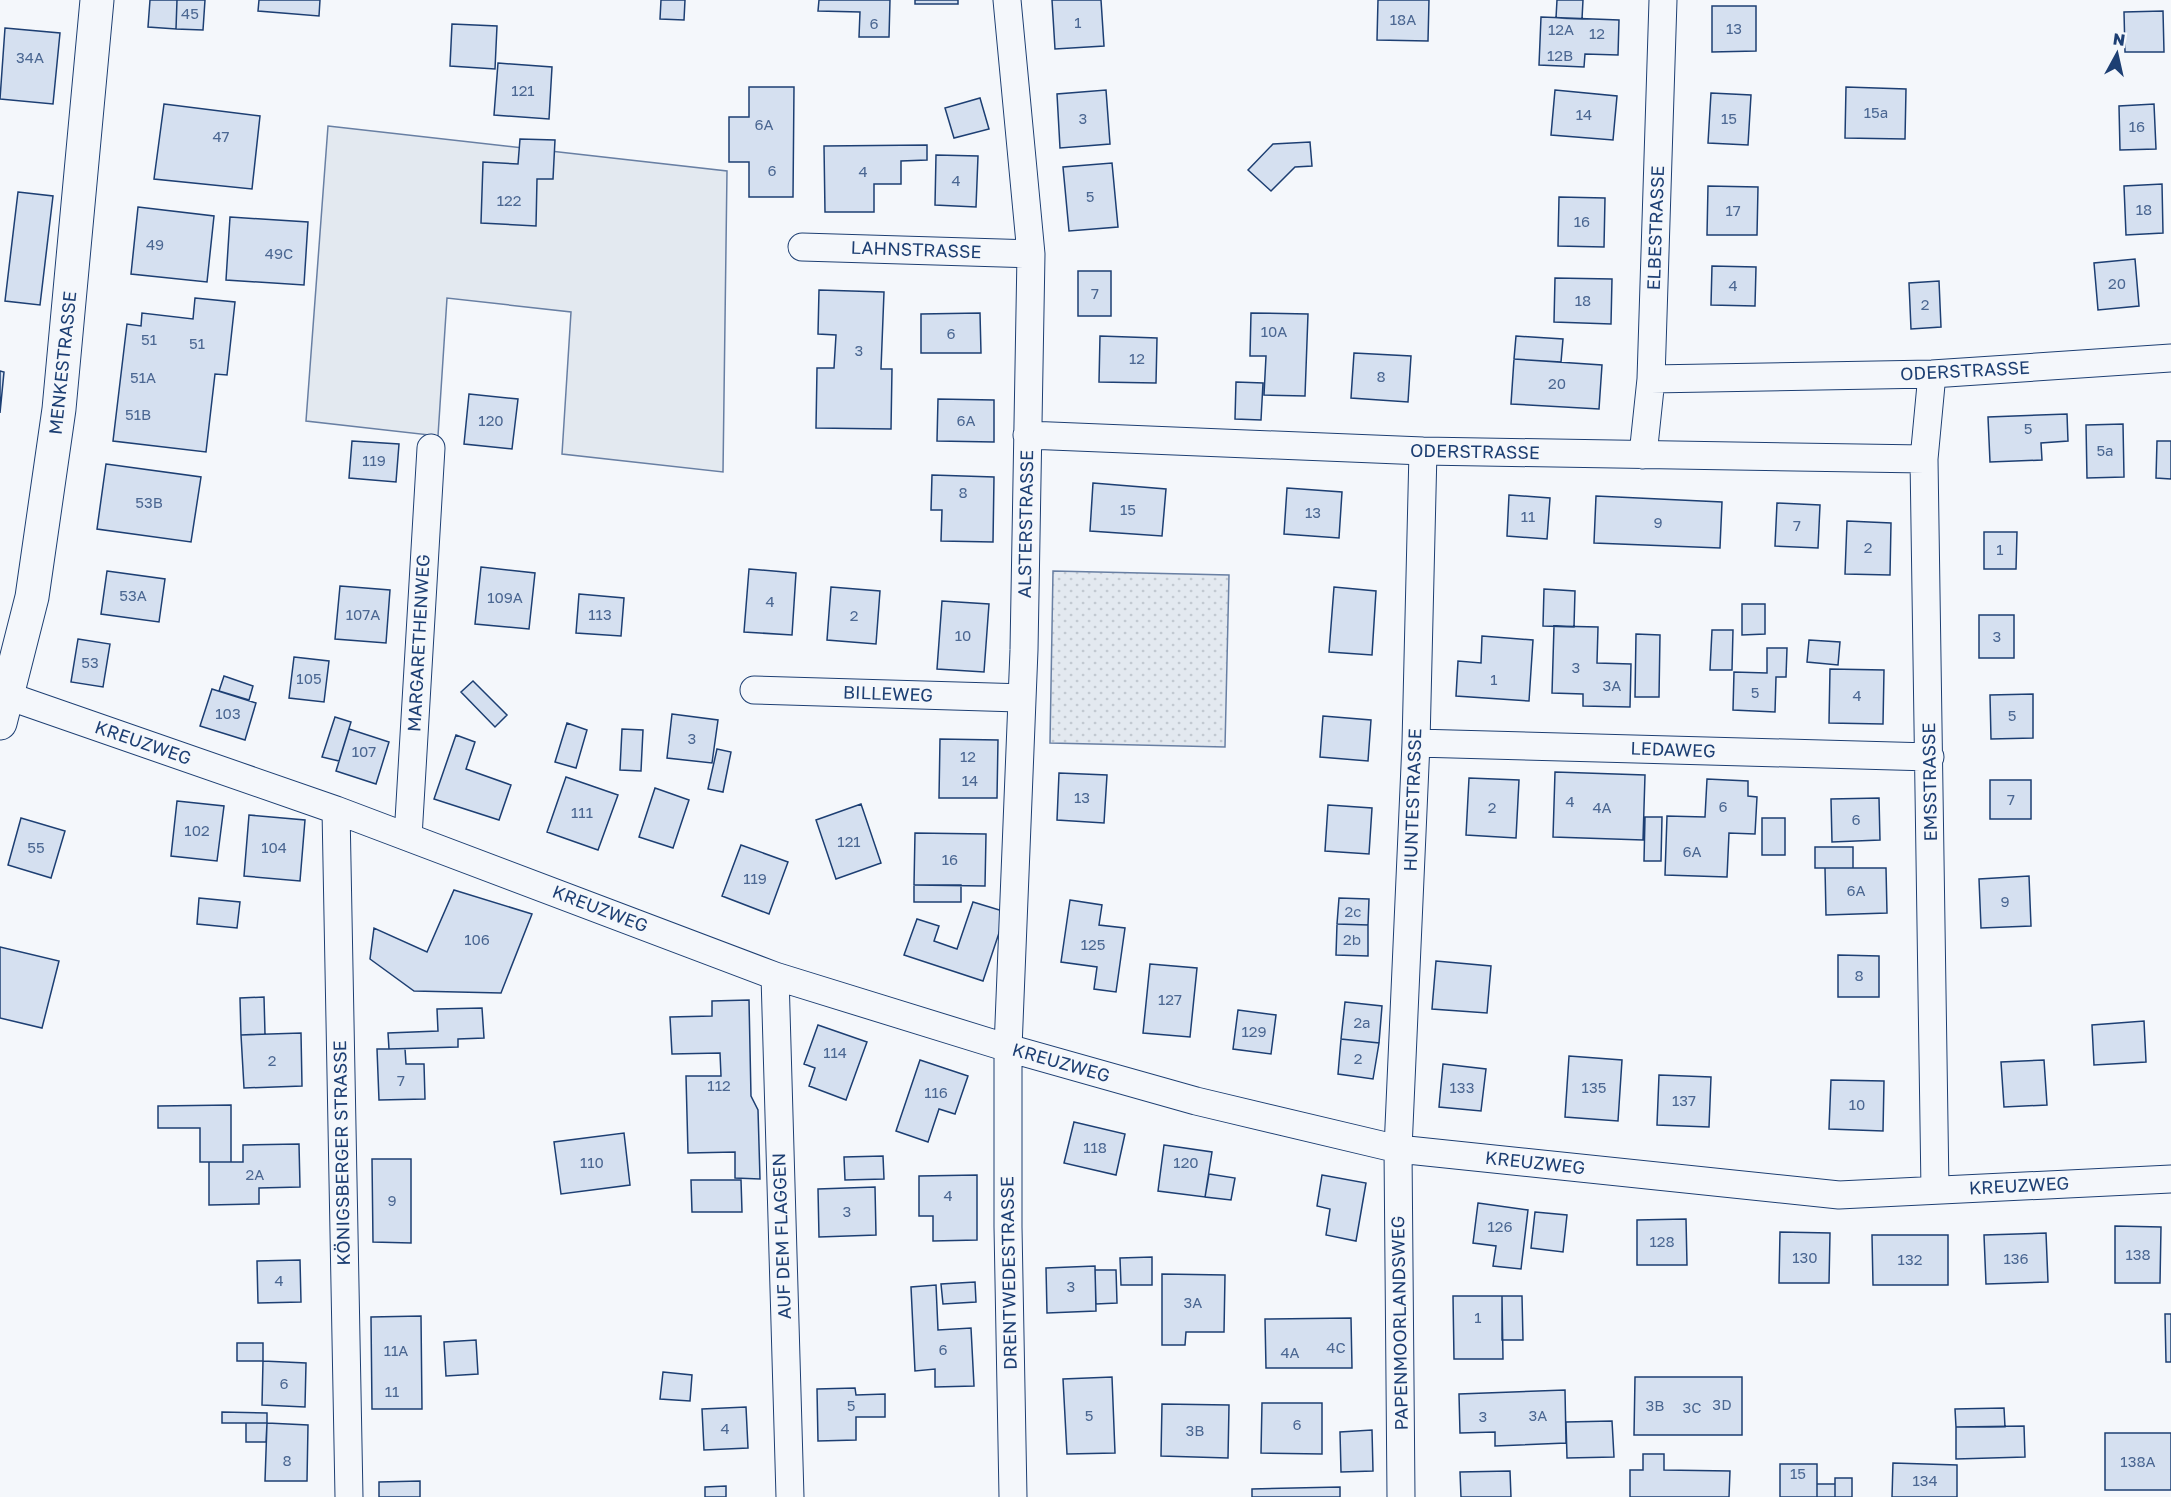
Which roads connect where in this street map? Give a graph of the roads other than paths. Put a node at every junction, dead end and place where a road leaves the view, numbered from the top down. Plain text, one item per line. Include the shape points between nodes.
1 (97, 0) edge
2 (1008, 0) edge
3 (1663, 0) edge
4 (802, 247) dead end
5 (1031, 254) junction
6 (2171, 358) edge
7 (1932, 374) junction
8 (1651, 379) junction
9 (1027, 435) junction
10 (431, 448) dead end
11 (1424, 451) junction
12 (1643, 455) junction
13 (1924, 459) junction
14 (754, 690) dead end
15 (1022, 698) junction
16 (3, 704) edge
17 (1416, 743) junction
18 (1930, 757) junction
19 (336, 810) junction
20 (408, 837) junction
21 (775, 976) junction
22 (1008, 1048) junction
23 (1398, 1149) junction
24 (2171, 1179) edge
25 (1935, 1190) junction
26 (349, 1497) edge
27 (790, 1497) edge
28 (1013, 1497) edge
29 (1401, 1497) edge

1 - 16 street, MENKESTRASSE via 59,409 32,597
2 - 5 street, ALSTERSTRASSE
3 - 8 street, ELBESTRASSE
4 - 5 street, LAHNSTRASSE
5 - 9 street, ALSTERSTRASSE
6 - 7 street, ODERSTRASSE
7 - 8 street, ODERSTRASSE
7 - 13 street, EMSSTRASSE
8 - 12 street, ELBESTRASSE
9 - 11 street, ODERSTRASSE
9 - 15 street, ALSTERSTRASSE
10 - 20 street, MARGARETHENWEG
11 - 12 street, ODERSTRASSE
11 - 17 street, HUNTESTRASSE
12 - 13 street, ODERSTRASSE
13 - 18 street, EMSSTRASSE
14 - 15 street, BILLEWEG
15 - 22 street, ALSTERSTRASSE
16 - 19 street, KREUZWEG
17 - 18 street, LEDAWEG
17 - 23 street, HUNTESTRASSE
18 - 25 street, EMSSTRASSE
19 - 20 street, KREUZWEG
19 - 26 street, KÖNIGSBERGER STRASSE
20 - 21 street, KREUZWEG
21 - 22 street, KREUZWEG
21 - 27 street, AUF DEM FLAGGEN
22 - 23 street, KREUZWEG via 1196,1101
22 - 28 street, DRENTWEDESTRASSE
23 - 25 street, KREUZWEG via 1839,1195
23 - 29 street, PAPENMOORLANDSWEG
24 - 25 street, KREUZWEG

